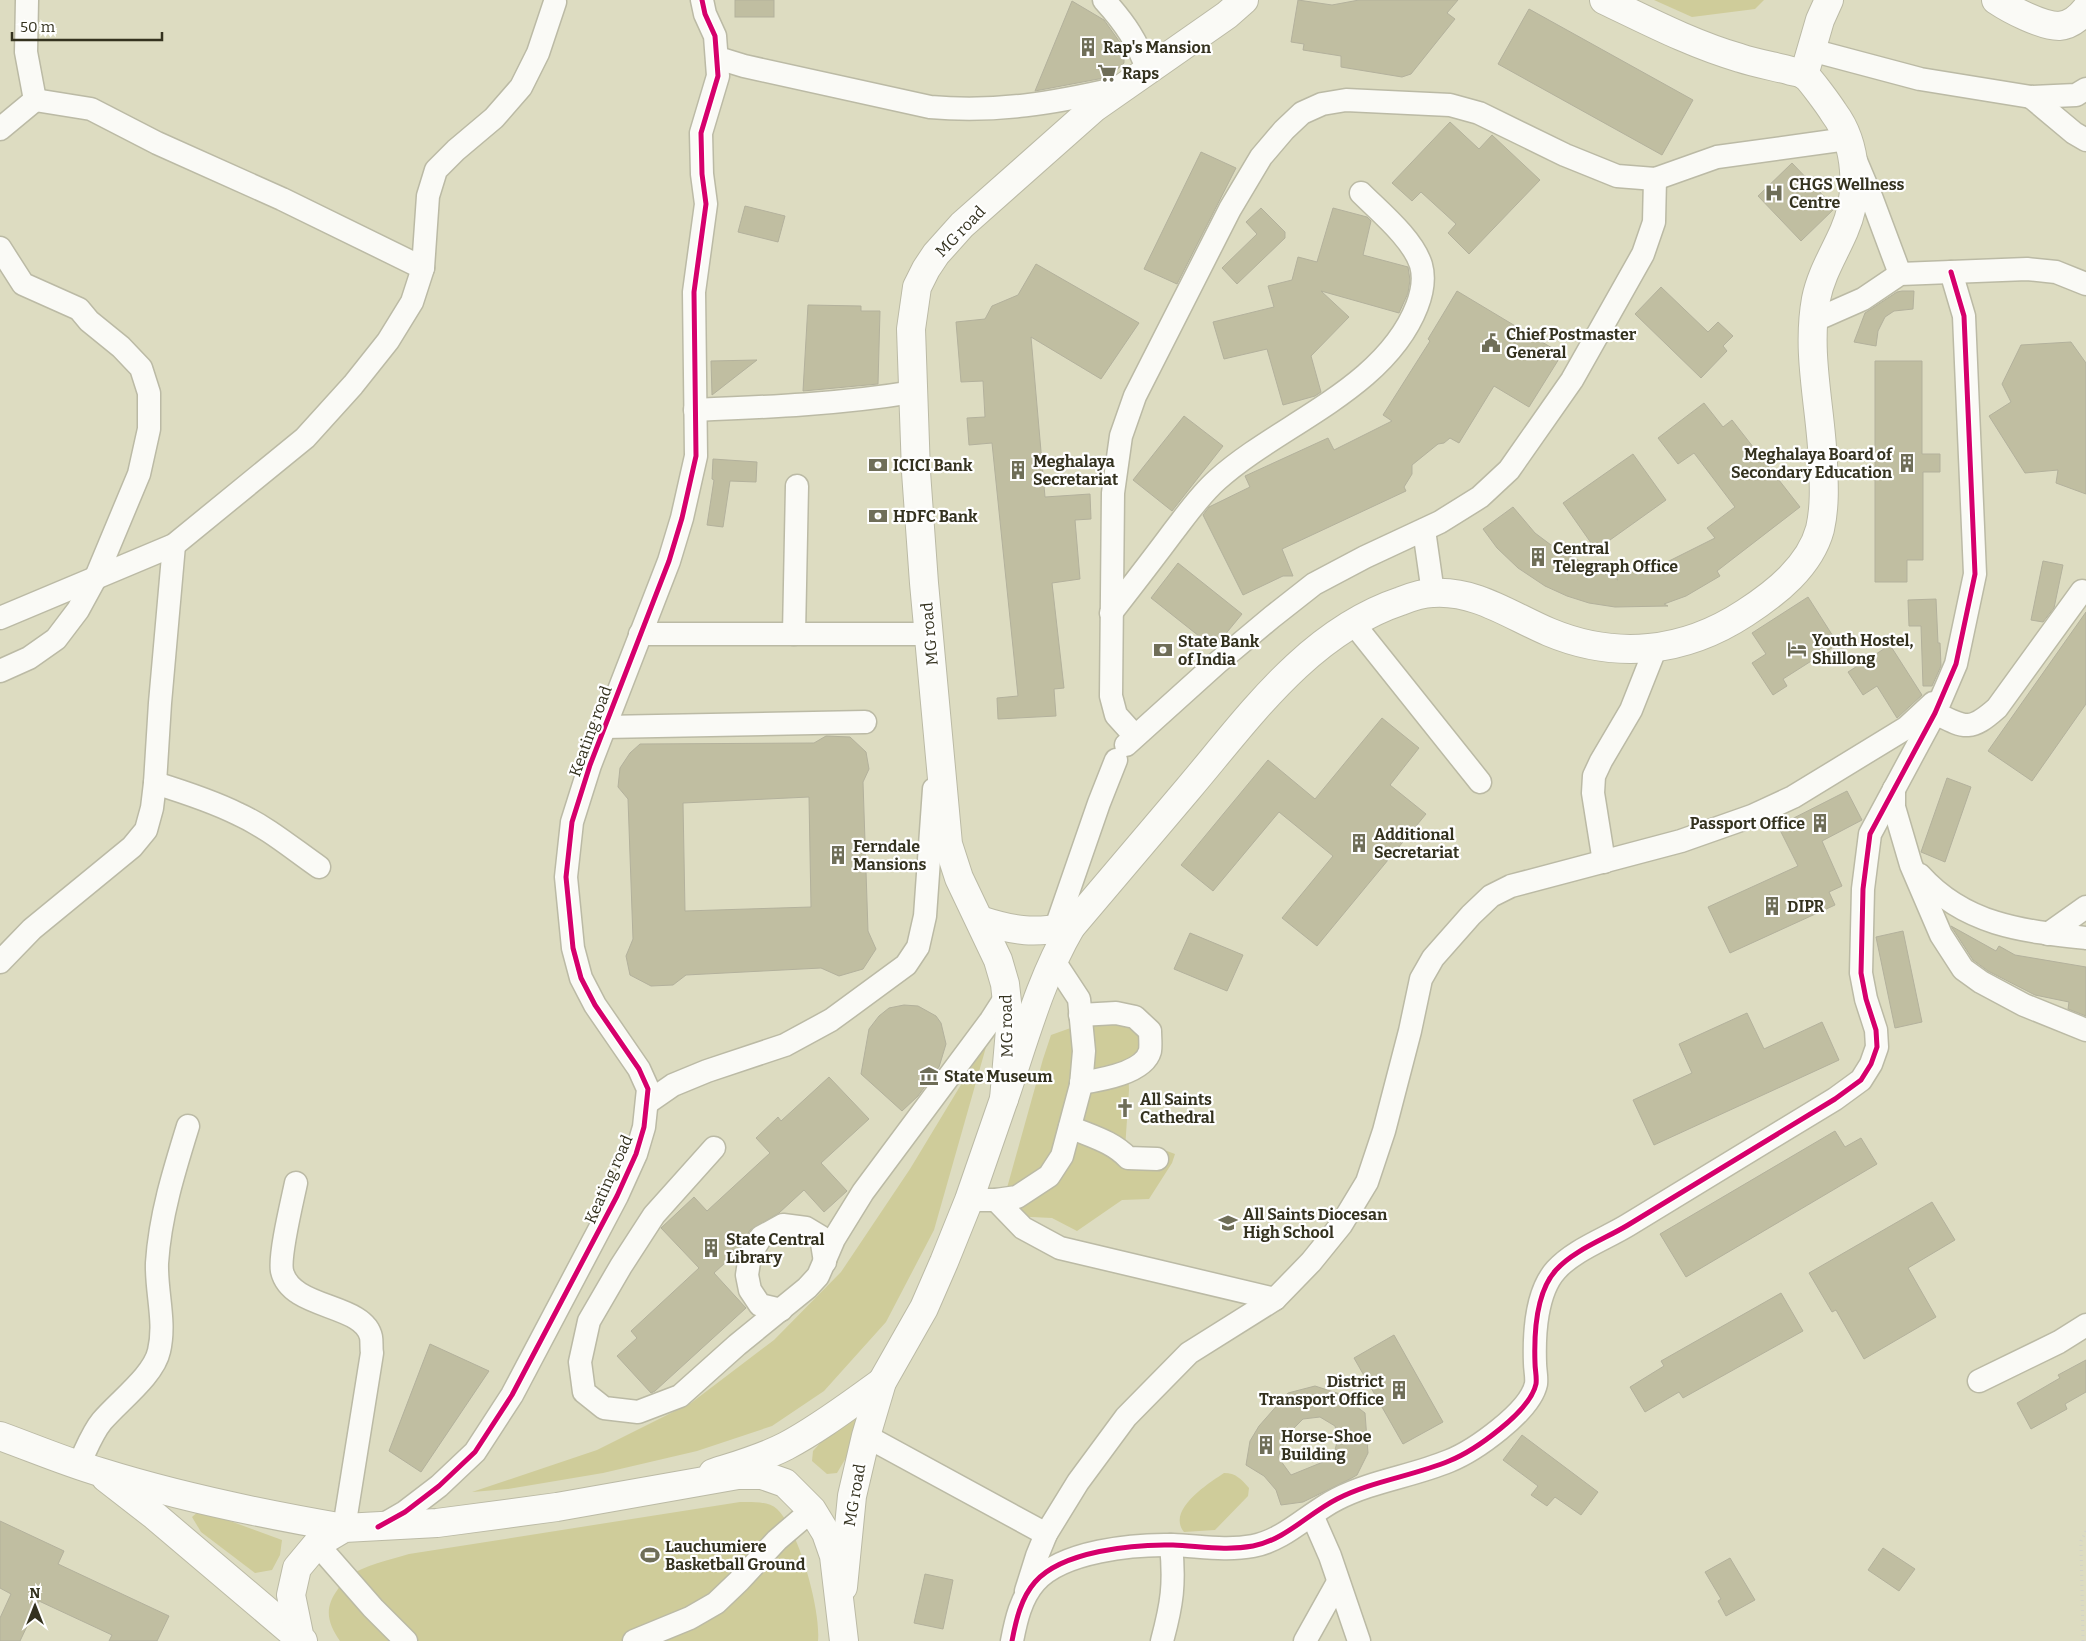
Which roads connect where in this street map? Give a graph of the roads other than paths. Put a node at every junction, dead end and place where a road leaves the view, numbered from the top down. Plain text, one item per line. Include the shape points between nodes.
1 (27, 0) edge
2 (702, 0) edge
3 (1104, 0) edge
4 (1244, 0) edge
5 (1604, 0) edge
6 (1829, 0) edge
7 (1996, 0) edge
8 (554, 2) dead end
9 (2086, 9) edge
10 (718, 58) junction
11 (1808, 62) junction
12 (1148, 71) junction
13 (1126, 86) junction
14 (2086, 89) edge
15 (2031, 97) junction
16 (36, 100) junction
17 (0, 129) edge
18 (2086, 140) edge
19 (1848, 143) junction
20 (1655, 180) junction
21 (1361, 193) dead end
22 (0, 248) edge
23 (424, 268) junction
24 (1951, 272) junction
25 (1900, 274) junction
26 (2086, 284) edge
27 (1813, 321) junction
28 (913, 392) junction
29 (695, 410) junction
30 (797, 486) dead end
31 (1424, 530) junction
32 (174, 545) junction
33 (96, 577) junction
34 (2082, 591) dead end
35 (1433, 593) junction
36 (1111, 613) junction
37 (0, 618) edge
38 (1353, 623) junction
39 (640, 634) junction
40 (794, 634) junction
41 (929, 634) junction
42 (1656, 647) junction
43 (1956, 664) junction
44 (0, 671) edge
45 (1935, 713) junction
46 (865, 722) dead end
47 (604, 728) junction
48 (937, 733) junction
49 (1126, 747) junction
50 (1480, 782) dead end
51 (155, 783) junction
52 (1894, 789) junction
53 (1604, 862) junction
54 (1911, 865) junction
55 (319, 867) dead end
56 (2086, 907) edge
57 (980, 920) junction
58 (1063, 929) junction
59 (2048, 934) junction
60 (2086, 938) edge
61 (1054, 961) junction
62 (0, 962) edge
63 (1008, 995) junction
64 (1080, 1015) junction
65 (2086, 1030) edge
66 (1081, 1083) junction
67 (1004, 1099) junction
68 (647, 1103) junction
69 (188, 1126) dead end
70 (1070, 1127) junction
71 (714, 1148) dead end
72 (1157, 1159) dead end
73 (296, 1183) dead end
74 (969, 1200) junction
75 (996, 1200) junction
76 (825, 1262) junction
77 (1275, 1299) junction
78 (781, 1310) junction
79 (2086, 1325) edge
80 (1979, 1381) dead end
81 (882, 1382) junction
82 (0, 1436) edge
83 (866, 1436) junction
84 (89, 1468) junction
85 (681, 1484) junction
86 (812, 1510) junction
87 (1312, 1515) junction
88 (344, 1528) junction
89 (378, 1528) junction
90 (1046, 1534) junction
91 (318, 1544) junction
92 (1171, 1545) junction
93 (1338, 1582) junction
94 (1023, 1601) junction
95 (841, 1612) junction
96 (301, 1640) edge
97 (406, 1641) edge
98 (634, 1641) edge
99 (844, 1641) edge
100 (1012, 1641) edge
101 (1162, 1641) edge
102 (1305, 1641) edge
103 (1359, 1641) edge

1 - 16 street via 26,52
2 - 10 street, Keating road via 715,36
3 - 12 street via 1125,23 1139,46
4 - 12 main road, MG road
5 - 11 main road via 1711,49 1741,59
6 - 11 main road
7 - 9 main road via 2047,24 2060,26 2074,21
8 - 23 street via 538,53 521,87 494,118 436,170 428,196
10 - 13 street via 930,107 960,110 1036,105
10 - 29 street, Keating road via 718,76 701,133 706,204 694,292
11 - 15 street
11 - 19 main road via 1838,117
12 - 13 main road, MG road
13 - 28 main road, MG road via 1094,108 962,225 926,269 918,287 911,329
14 - 15 street via 2076,95
15 - 18 street
16 - 17 street
16 - 23 street via 91,109
19 - 20 street via 1717,157
19 - 25 street
19 - 27 main road via 1854,172 1851,212 1820,281
20 - 31 street via 1654,222 1643,254 1572,380 1509,470 1480,497
20 - 36 street via 1616,176 1479,113 1450,105 1346,100 1322,104 1302,113 1261,157 1230,209 1135,396 1121,436 1113,493
21 - 36 street via 1407,240 1421,265 1422,292 1411,322 1381,359 1343,393 1247,456 1217,480 1197,500
22 - 33 street via 23,284 79,309 121,347 140,368 149,393 149,429 139,474
23 - 32 street via 412,302 388,341 305,438
24 - 25 street
24 - 26 street via 2027,269 2056,272
24 - 43 street via 1964,316 1975,574
25 - 27 street via 1863,299
27 - 42 main road via 1812,359 1824,475 1823,513 1813,546 1790,578 1743,615 1688,640
28 - 29 street via 797,406
28 - 41 main road, MG road
29 - 39 street, Keating road via 696,456 682,518
30 - 40 street
31 - 35 street
31 - 49 street via 1314,584 1231,651
32 - 33 street
32 - 51 street
33 - 37 street
33 - 44 street via 78,610 56,639 28,658
34 - 45 street via 1997,708 1983,721 1960,725
35 - 38 main road via 1389,605
35 - 42 main road via 1461,595 1487,602 1549,632 1590,645 1616,650
36 - 49 street via 1111,696
38 - 50 street
38 - 58 main road via 1314,650 1263,700
39 - 40 street
39 - 47 street, Keating road
40 - 41 street
41 - 48 main road, MG road
42 - 53 street via 1641,690 1594,776 1593,793
43 - 45 street
43 - 53 street via 1933,704 1906,728 1794,797 1717,829
45 - 52 street
46 - 47 street
47 - 68 street, Keating road via 572,822 566,877 572,940 581,978 595,1005 639,1069 648,1089
48 - 57 main road, MG road via 948,844 959,878
48 - 68 street via 925,916 918,946 906,965 831,1020 785,1045 673,1085
49 - 58 street via 1099,803
51 - 55 street via 240,815
51 - 62 street via 146,830 132,847 32,929
52 - 54 street via 1894,807
52 - 87 street via 1870,834 1866,853 1861,973 1876,1030 1876,1047 1861,1080 1617,1232 1569,1258 1555,1271 1540,1300 1535,1388 1524,1407 1508,1422 1451,1460 1337,1499
53 - 77 street via 1512,886 1491,896 1433,958 1421,979 1384,1131 1366,1182 1341,1225
54 - 59 street via 1933,890 1975,917
54 - 65 street via 1941,935 1964,969 2024,1006
56 - 59 street
57 - 58 main road via 1010,930 1042,932
57 - 63 main road, MG road via 998,960
58 - 61 main road
59 - 60 street
61 - 64 street via 1079,999
61 - 67 main road
63 - 67 main road, MG road via 1010,1030
63 - 76 street via 863,1192 834,1239
64 - 66 street via 1084,1051
64 - 66 street via 1116,1013 1135,1017 1150,1031 1150,1051 1142,1062 1119,1075
66 - 70 street
67 - 74 main road, MG road
68 - 89 street, Keating road via 636,1154 617,1196 512,1395 475,1452 439,1486
69 - 84 street via 161,1224 157,1265 161,1325 159,1352 149,1372 101,1423
70 - 72 street via 1109,1142 1128,1158
70 - 75 street via 1062,1156 1048,1176 1018,1197
71 - 78 street via 654,1214 589,1321 580,1362 584,1392 604,1408 638,1412 680,1396
73 - 88 street via 283,1251 282,1269 286,1284 301,1295 348,1314 363,1324 371,1336 372,1353
74 - 75 street
74 - 81 main road, MG road via 924,1308
75 - 77 street via 1023,1228 1060,1248
76 - 78 street via 807,1288
76 - 78 street via 821,1237 806,1228 783,1224 761,1237 750,1255 747,1275 750,1290 760,1305
77 - 90 street via 1189,1353 1126,1417 1078,1482
79 - 80 street via 2059,1342
81 - 83 main road, MG road
81 - 85 main road, MG road via 785,1447
82 - 84 main road
83 - 90 street
83 - 95 main road, MG road via 852,1496
84 - 88 main road via 248,1510
84 - 96 main road via 155,1516
85 - 86 main road via 738,1474 762,1475 785,1482
85 - 89 main road via 557,1507 437,1524
86 - 95 main road via 834,1556
86 - 98 street via 777,1540 716,1603 690,1618
87 - 92 street via 1288,1531 1255,1546
87 - 93 street
88 - 89 main road
88 - 91 main road
90 - 94 street
91 - 96 main road via 297,1568 291,1595
91 - 97 street
92 - 94 street via 1080,1556 1036,1580
92 - 101 street via 1174,1579
93 - 102 street
93 - 103 street
94 - 100 street
95 - 99 main road

